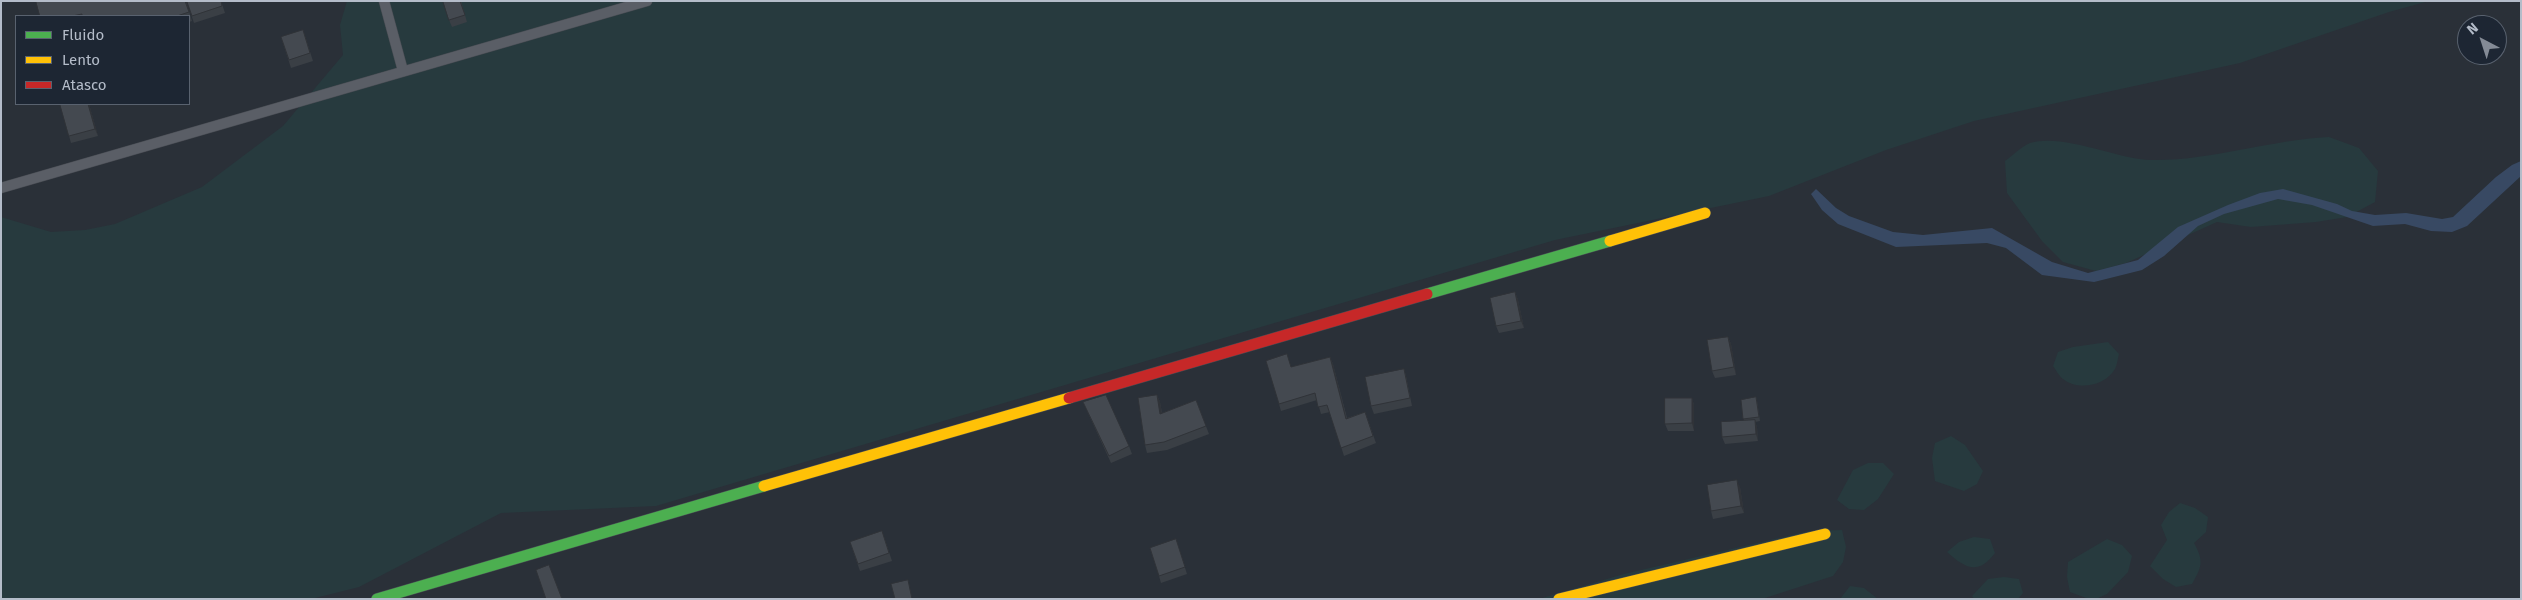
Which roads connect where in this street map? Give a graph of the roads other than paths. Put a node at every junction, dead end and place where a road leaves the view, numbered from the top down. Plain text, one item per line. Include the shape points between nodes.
1 (384, 1) edge
2 (647, 1) edge
3 (403, 71) junction
4 (1, 188) edge
5 (1705, 213) dead end
6 (1825, 534) dead end
7 (376, 599) edge
8 (1560, 599) edge

1 - 3 lane
2 - 3 lane
3 - 4 lane
5 - 7 street
6 - 8 street

